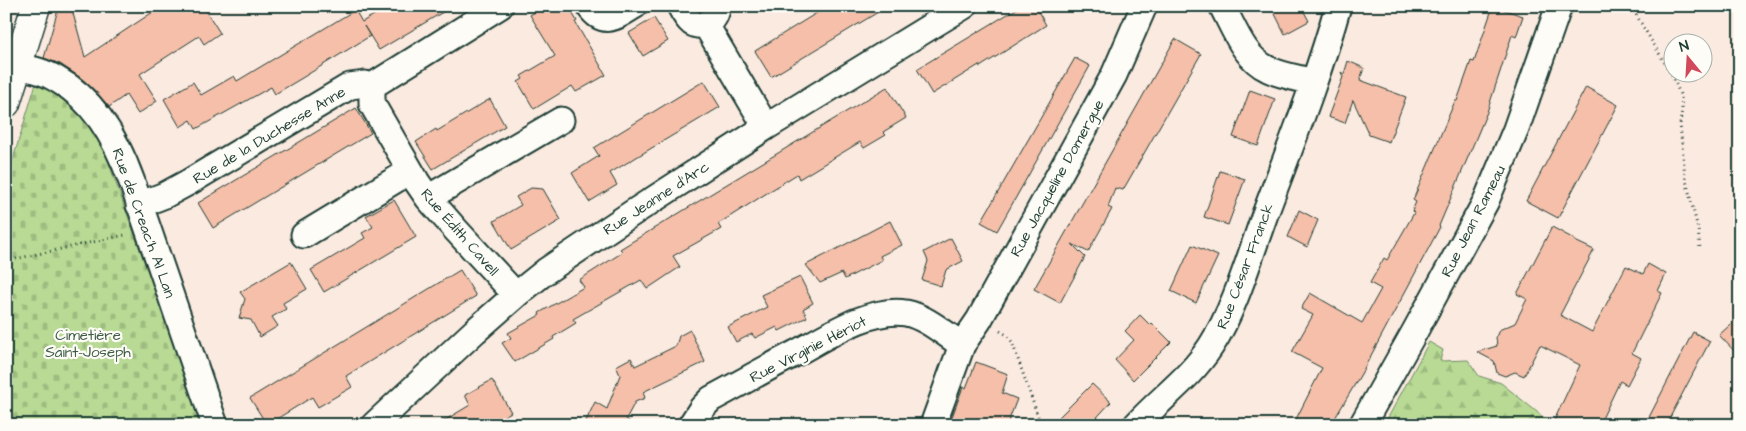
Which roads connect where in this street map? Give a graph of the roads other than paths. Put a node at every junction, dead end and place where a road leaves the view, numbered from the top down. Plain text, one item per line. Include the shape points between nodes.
1 (36, 6) edge
2 (500, 6) edge
3 (634, 6) edge
4 (680, 6) edge
5 (964, 6) edge
6 (1144, 6) edge
7 (1222, 6) edge
8 (1338, 6) edge
9 (1559, 6) edge
10 (590, 8) edge
11 (711, 16) edge
12 (18, 66) junction
13 (1314, 82) junction
14 (372, 86) junction
15 (6, 103) edge
16 (561, 120) dead end
17 (766, 127) junction
18 (410, 171) junction
19 (428, 198) junction
20 (139, 205) junction
21 (304, 234) dead end
22 (516, 294) junction
23 (962, 345) junction
24 (215, 425) edge
25 (374, 425) edge
26 (692, 425) edge
27 (933, 425) edge
28 (1136, 425) edge
29 (1362, 425) edge

1 - 12 main road
2 - 14 street, Rue de la Duchesse Anne
3 - 10 street via 607,19
4 - 11 street via 694,24
5 - 17 street, Rue Jeanne d'Arc
6 - 23 street, Rue Jacqueline Domergue via 1109,83 979,320
7 - 13 street via 1238,37 1258,62 1275,72
8 - 13 street, Rue César Franck
9 - 29 street, Rue Jean Rameau via 1516,129 1486,201
11 - 17 street
12 - 15 main road
12 - 20 street, Rue de Creac'h Al Lan via 58,79 85,102 117,145
13 - 28 street, Rue César Franck via 1220,331 1190,374
14 - 18 street, Rue Édith Cavell via 372,104
14 - 20 street, Rue de la Duchesse Anne via 350,86 190,182
16 - 19 street
17 - 22 street, Rue Jeanne d'Arc via 594,238
18 - 19 street, Rue Édith Cavell
18 - 21 street
19 - 22 street, Rue Édith Cavell
20 - 24 street, Rue de Creac'h Al Lan
22 - 25 street, Rue Jeanne d'Arc
23 - 26 street, Rue Virginie Hériot via 916,316 892,312 880,314 837,331 711,399
23 - 27 street, Rue Jacqueline Domergue

